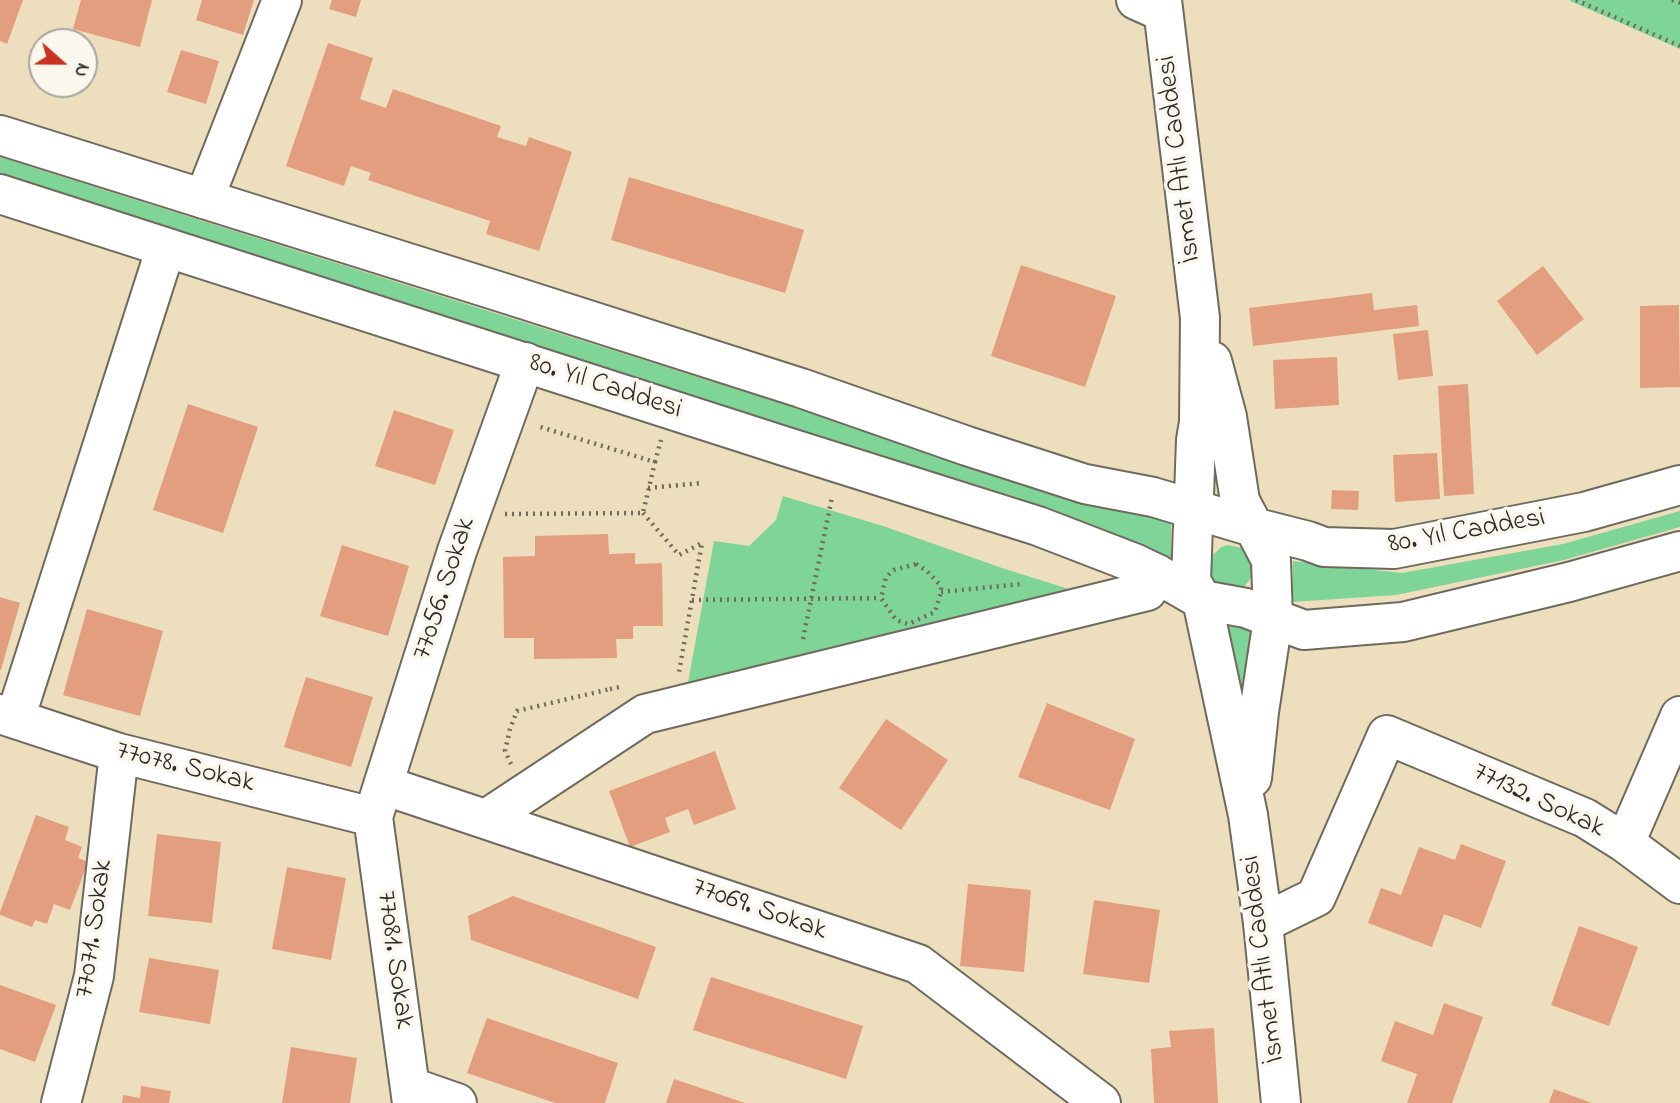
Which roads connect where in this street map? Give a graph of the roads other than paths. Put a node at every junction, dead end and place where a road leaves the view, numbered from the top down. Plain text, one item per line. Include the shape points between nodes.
1 (282, 0) edge
2 (1154, 4) edge
3 (0, 135) edge
4 (0, 194) edge
5 (204, 199) junction
6 (164, 247) junction
7 (1200, 318) junction
8 (526, 362) junction
9 (1680, 485) edge
10 (1195, 510) junction
11 (1252, 527) junction
12 (1680, 551) edge
13 (1157, 574) junction
14 (1202, 600) junction
15 (1273, 620) junction
16 (7, 716) edge
17 (1680, 716) edge
18 (119, 753) junction
19 (378, 801) junction
20 (1248, 815) junction
21 (486, 819) junction
22 (1625, 843) junction
23 (1680, 884) edge
24 (1263, 923) junction
25 (412, 1095) edge
26 (61, 1103) edge
27 (457, 1103) edge
28 (1101, 1103) edge
29 (1281, 1103) edge

1 - 5 main road
2 - 7 main road, İsmet Atlı Caddesi
3 - 5 main road
4 - 6 main road, 80. Yıl Caddesi
5 - 10 main road via 801,388 1085,484
6 - 8 main road, 80. Yıl Caddesi
6 - 16 main road
7 - 10 main road, İsmet Atlı Caddesi
7 - 11 main road, İsmet Atlı Caddesi via 1227,417 1240,501
8 - 13 main road, 80. Yıl Caddesi via 1038,526
8 - 19 main road, 77056. Sokak via 457,551
9 - 11 main road, 80. Yıl Caddesi via 1584,512 1394,549 1324,547
10 - 11 main road, 80. Yıl Caddesi
10 - 14 main road, İsmet Atlı Caddesi via 1191,582
11 - 15 main road, İsmet Atlı Caddesi via 1271,560
12 - 15 main road via 1404,622 1304,630
13 - 14 main road, 80. Yıl Caddesi
13 - 21 main road via 1147,591 645,714
14 - 15 main road, 80. Yıl Caddesi via 1246,608
14 - 20 main road, İsmet Atlı Caddesi
15 - 20 main road, İsmet Atlı Caddesi
16 - 18 main road, 77078. Sokak
17 - 22 main road
18 - 19 main road, 77078. Sokak
18 - 26 main road, 77071. Sokak via 94,976
19 - 21 main road, 77069. Sokak
19 - 25 main road, 77081. Sokak
20 - 24 main road, İsmet Atlı Caddesi
21 - 28 main road, 77069. Sokak via 918,964
22 - 23 main road, 77132. Sokak
22 - 24 main road, 77132. Sokak via 1585,818 1387,735 1316,897
24 - 29 main road, İsmet Atlı Caddesi
25 - 27 main road

